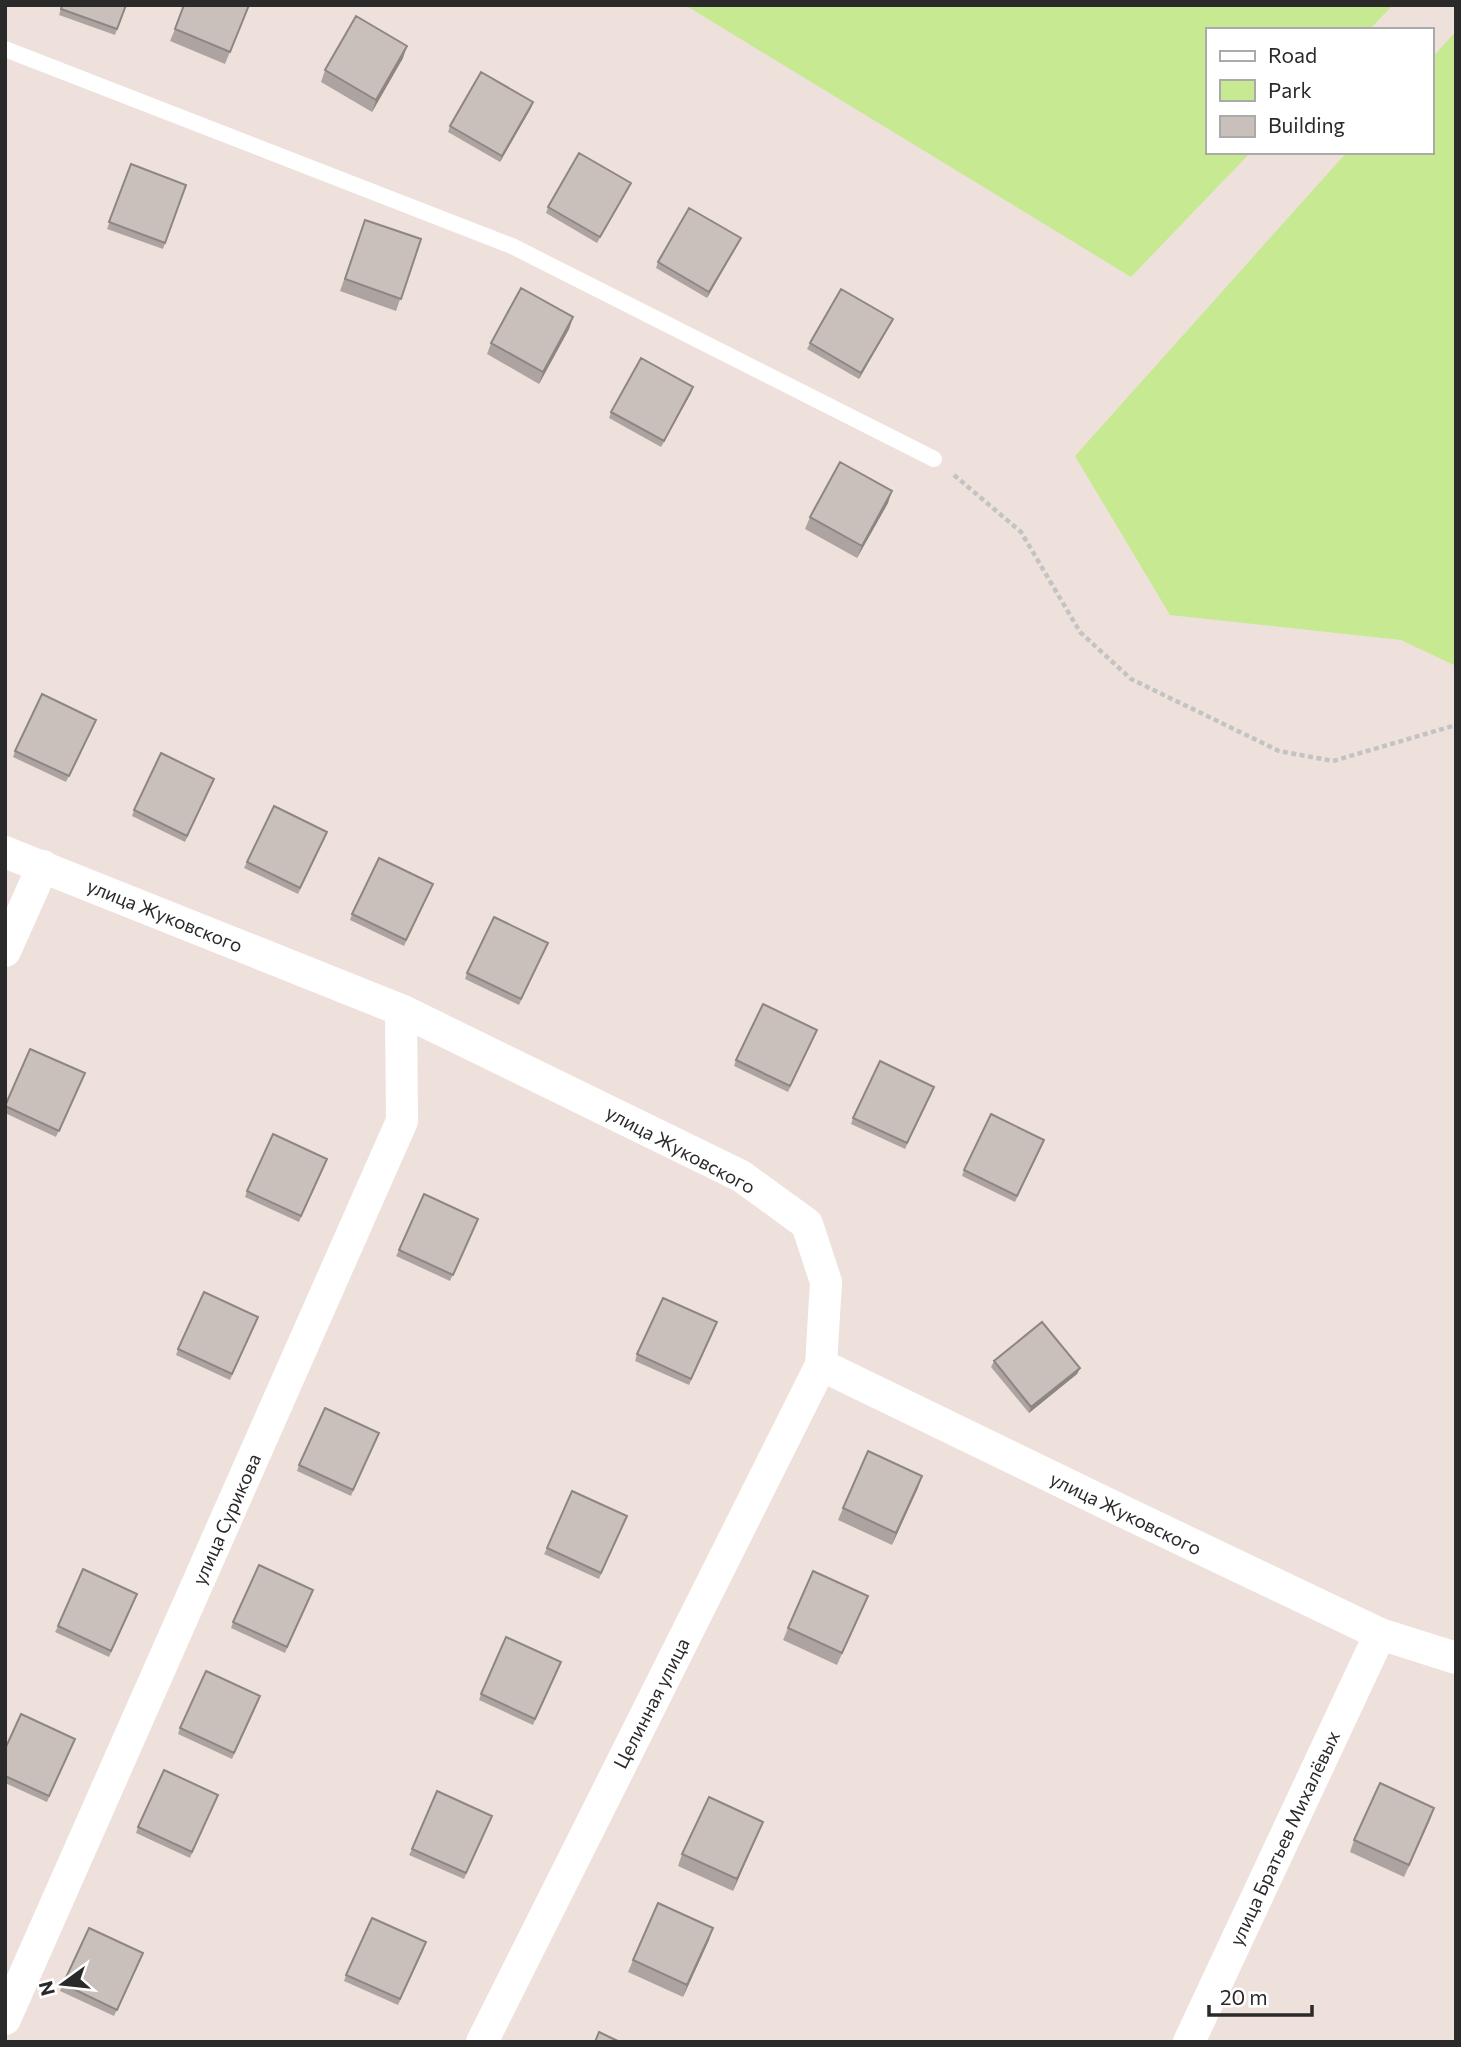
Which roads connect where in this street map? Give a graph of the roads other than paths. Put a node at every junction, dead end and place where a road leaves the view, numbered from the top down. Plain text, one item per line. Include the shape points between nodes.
1 (5, 49) edge
2 (934, 459) road end
3 (5, 852) edge
4 (43, 866) junction
5 (5, 951) edge
6 (401, 1010) junction
7 (821, 1365) junction
8 (1380, 1634) junction
9 (1456, 1658) edge
10 (5, 2019) edge
11 (482, 2042) edge
12 (1189, 2042) edge

1 - 2 lane via 512,246
3 - 4 street, улица Жуковского
4 - 5 street
4 - 6 street, улица Жуковского
6 - 7 street, улица Жуковского via 741,1176 807,1224 826,1282
6 - 10 street, улица Сурикова via 402,1121
7 - 8 street, улица Жуковского
7 - 11 street, Целинная улица
8 - 9 street, улица Жуковского
8 - 12 street, улица Братьев Михалёвых

